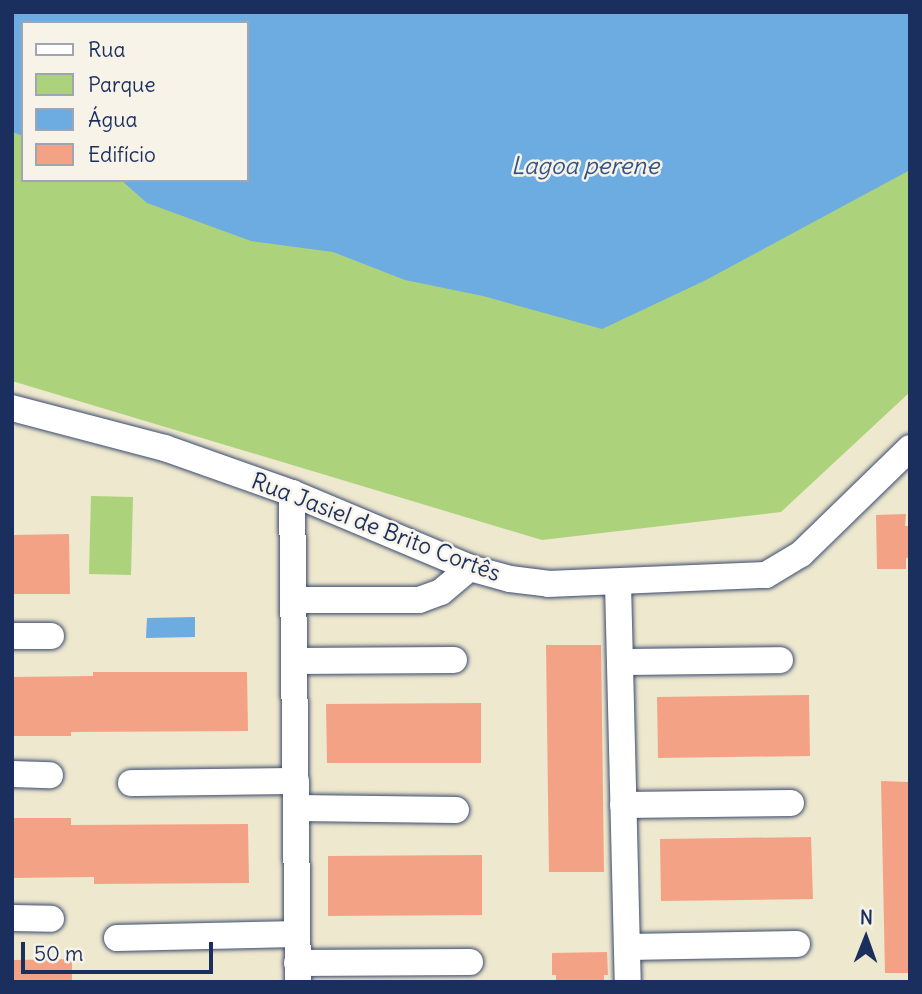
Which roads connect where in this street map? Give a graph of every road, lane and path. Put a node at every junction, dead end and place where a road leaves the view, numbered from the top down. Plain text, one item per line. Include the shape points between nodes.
1 (12, 408) edge
2 (910, 448) edge
3 (292, 493) junction
4 (470, 568) junction
5 (618, 583) junction
6 (294, 600) junction
7 (12, 636) edge
8 (51, 636) dead end
9 (454, 660) dead end
10 (780, 660) dead end
11 (294, 661) junction
12 (620, 662) junction
13 (12, 774) edge
14 (50, 775) dead end
15 (296, 781) junction
16 (131, 783) dead end
17 (791, 803) dead end
18 (623, 805) junction
19 (296, 808) junction
20 (456, 810) dead end
21 (12, 918) edge
22 (51, 919) dead end
23 (297, 933) junction
24 (117, 939) dead end
25 (797, 944) dead end
26 (627, 947) junction
27 (470, 962) dead end
28 (298, 972) edge
29 (628, 982) edge

1 - 3 street, Rua Jasiel de Brito Cortês via 165,448
2 - 5 street, Rua Jasiel de Brito Cortês via 801,554 766,575
3 - 4 street, Rua Jasiel de Brito Cortês
3 - 6 street
4 - 5 street, Rua Jasiel de Brito Cortês via 548,584
4 - 6 street via 441,592 419,600
5 - 12 street
6 - 11 street
7 - 8 street
9 - 11 street
10 - 12 street
11 - 15 street
12 - 18 street
13 - 14 street
15 - 16 street
15 - 19 street
17 - 18 street
18 - 26 street
19 - 20 street
19 - 23 street
21 - 22 street
23 - 24 street
23 - 28 street
25 - 26 street
26 - 29 street
27 - 28 street

